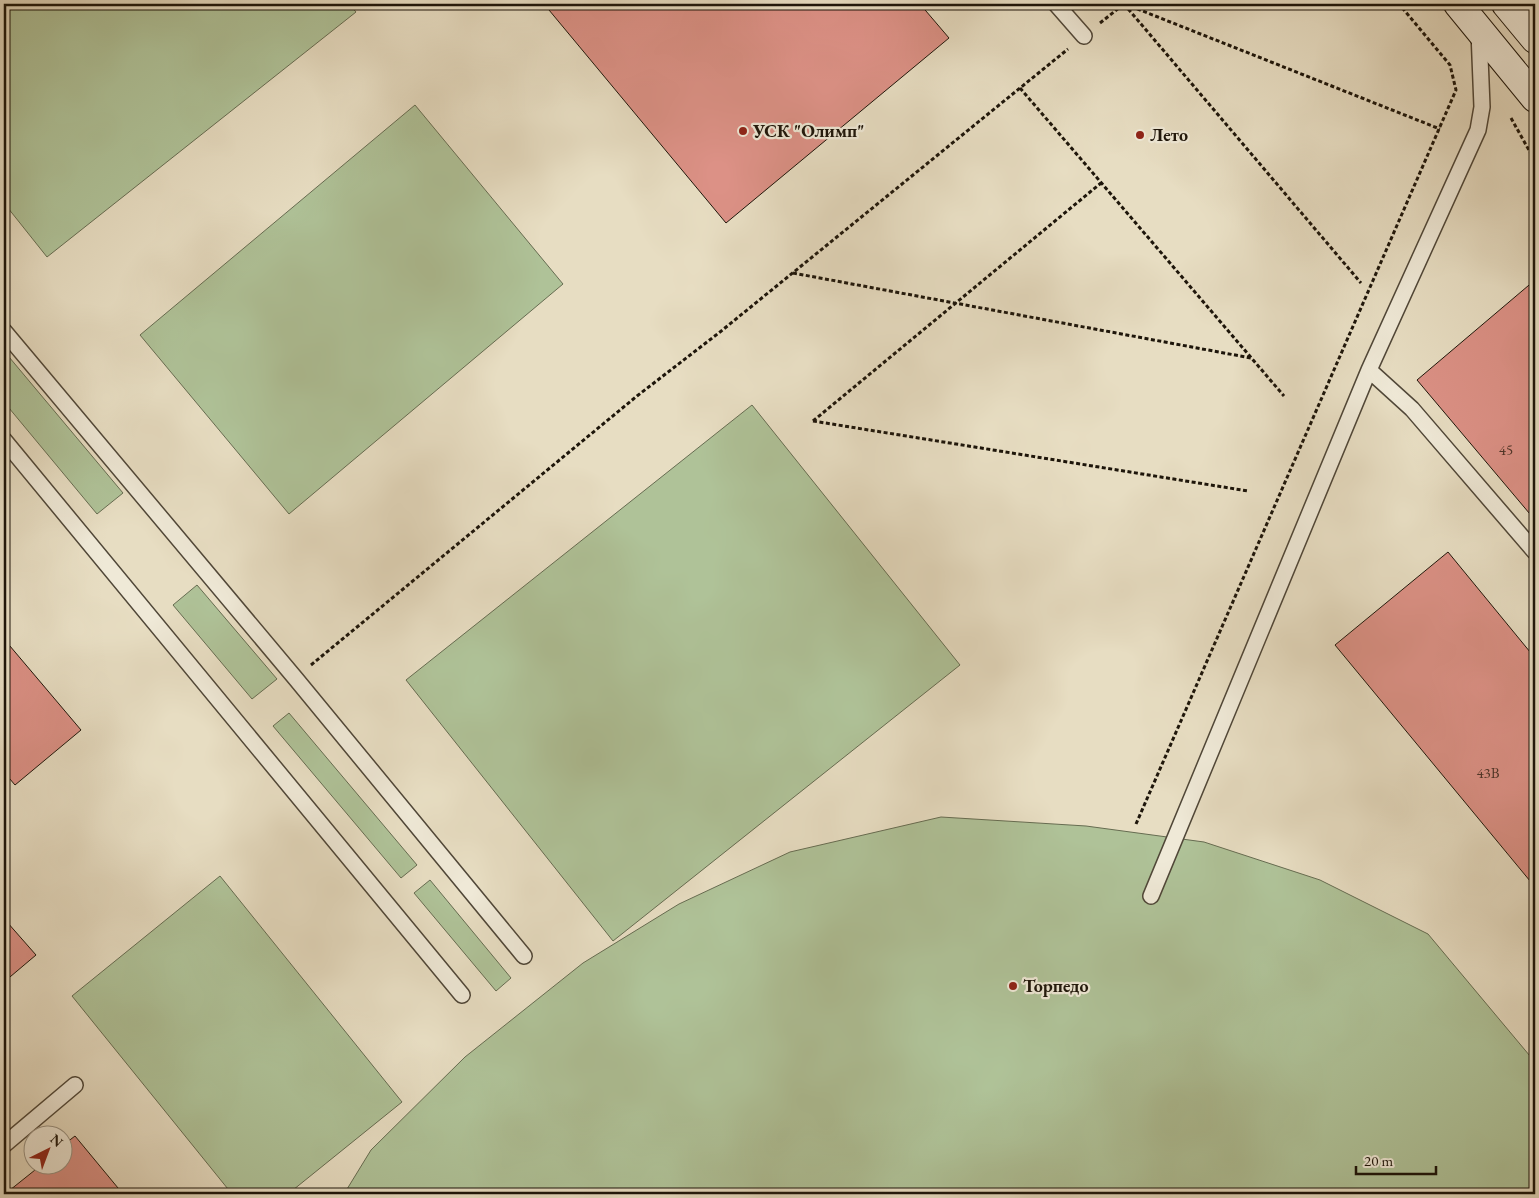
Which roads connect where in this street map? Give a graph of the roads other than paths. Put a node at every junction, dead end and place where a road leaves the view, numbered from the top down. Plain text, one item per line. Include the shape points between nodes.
1 (1056, 4) edge
2 (1458, 4) edge
3 (1506, 4) edge
4 (1479, 29) junction
5 (1084, 36) road end
6 (1535, 39) edge
7 (1526, 107) edge
8 (4, 331) edge
9 (1369, 370) junction
10 (4, 440) edge
11 (1535, 552) edge
12 (1151, 896) dead end
13 (524, 956) dead end
14 (462, 995) dead end
15 (76, 1085) dead end
16 (4, 1145) edge

1 - 5 lane
2 - 4 main road
3 - 6 main road
4 - 7 main road
4 - 9 lane via 1482,106 1478,130
8 - 13 lane
9 - 11 lane via 1412,409
9 - 12 lane
10 - 14 lane
15 - 16 lane

